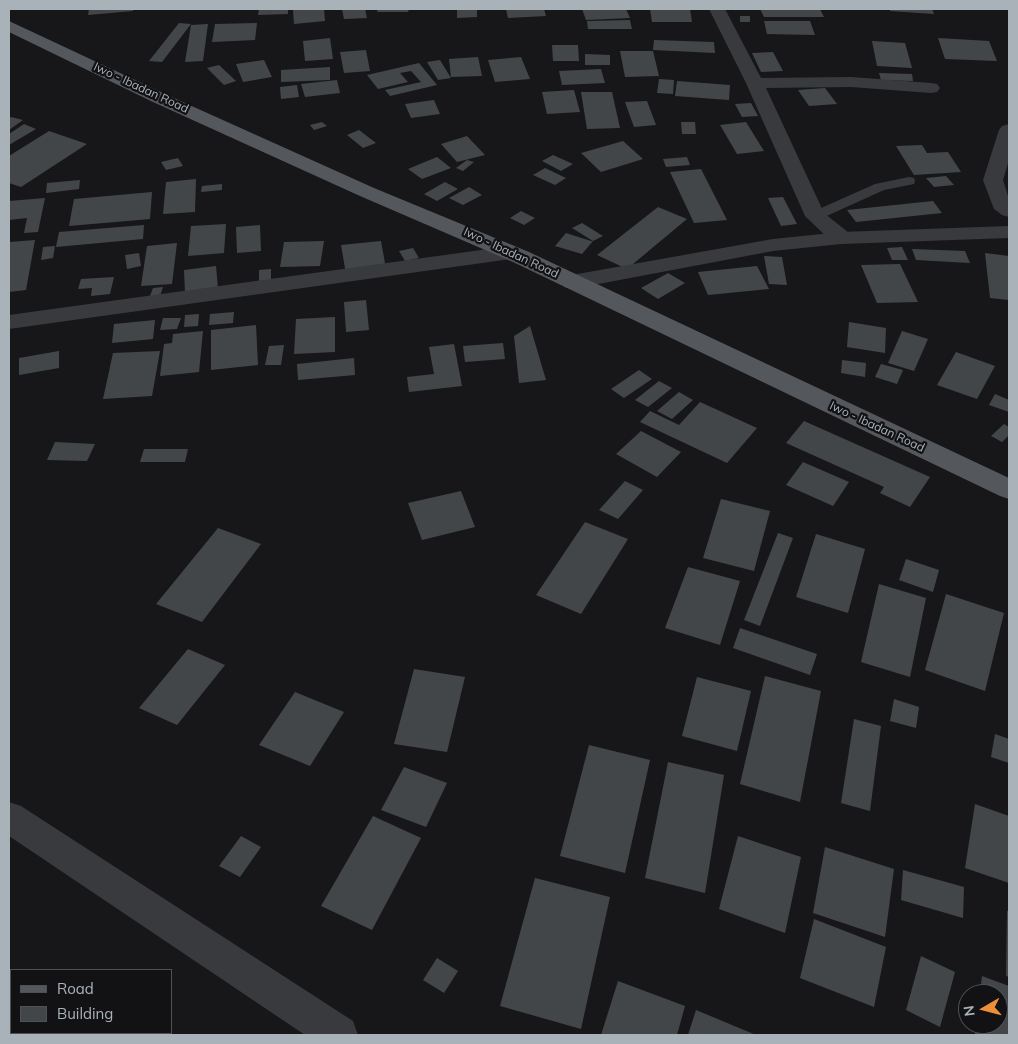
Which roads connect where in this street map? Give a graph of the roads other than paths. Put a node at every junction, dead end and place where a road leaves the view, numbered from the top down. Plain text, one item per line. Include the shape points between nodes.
1 (717, 9) edge
2 (9, 26) edge
3 (755, 83) junction
4 (931, 88) dead end
5 (1009, 130) edge
6 (909, 181) dead end
7 (1009, 211) edge
8 (814, 216) junction
9 (1009, 232) edge
10 (841, 238) junction
11 (510, 253) junction
12 (572, 282) junction
13 (9, 322) edge
14 (1009, 489) edge
15 (9, 817) edge
16 (339, 1035) edge

1 - 3 street
2 - 11 main road, Iwo - Ibadan Road via 159,98
3 - 4 street via 851,82
3 - 8 street
5 - 7 street via 994,180 1001,205
6 - 8 lane via 880,186
8 - 10 street
9 - 10 street
10 - 12 street via 734,252
11 - 12 main road, Iwo - Ibadan Road
11 - 13 street
12 - 14 main road, Iwo - Ibadan Road
15 - 16 street

